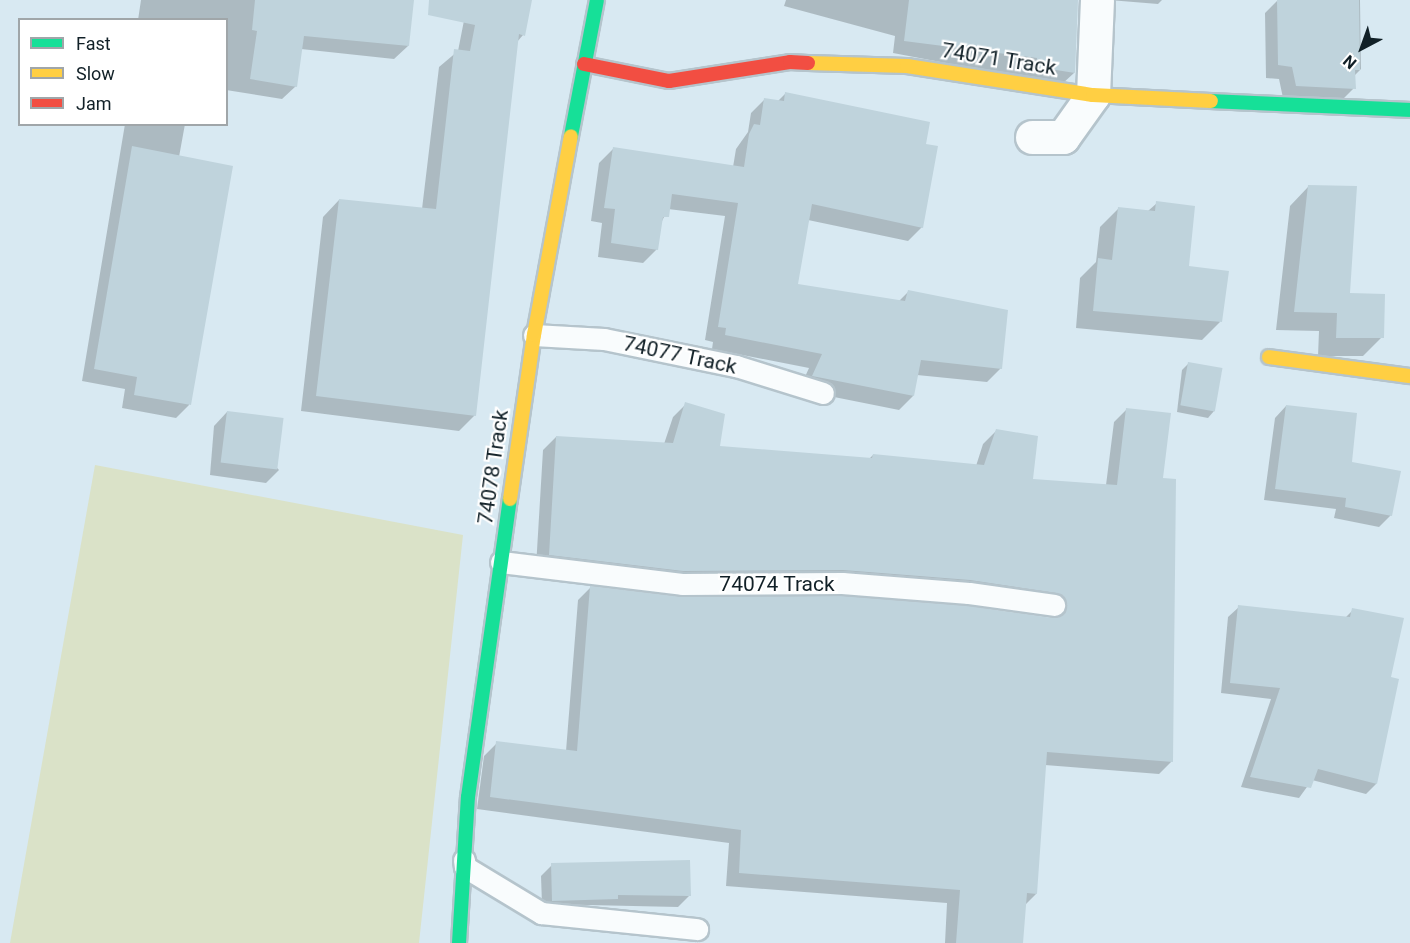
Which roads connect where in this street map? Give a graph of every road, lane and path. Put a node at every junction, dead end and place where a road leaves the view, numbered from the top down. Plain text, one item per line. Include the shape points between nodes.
1 (597, 0) edge
2 (1096, 0) edge
3 (584, 64) junction
4 (1093, 94) junction
5 (1410, 110) edge
6 (1032, 137) dead end
7 (534, 335) junction
8 (1269, 357) dead end
9 (1410, 376) edge
10 (823, 393) dead end
11 (501, 562) junction
12 (1054, 605) dead end
13 (464, 860) junction
14 (697, 929) dead end
15 (459, 943) edge

1 - 3 street, 74078 Track
2 - 4 street
3 - 4 street, 74071 Track via 669,81 790,62 907,66
3 - 7 street, 74078 Track
4 - 5 street, 74071 Track
4 - 6 street via 1063,137
7 - 10 lane, 74077 Track via 604,339 736,366
7 - 11 street, 74078 Track
8 - 9 street
11 - 12 lane, 74074 Track via 682,584 842,583 969,593
11 - 13 street, 74078 Track via 468,797
13 - 14 lane via 465,867 541,914
13 - 15 street, 74078 Track

